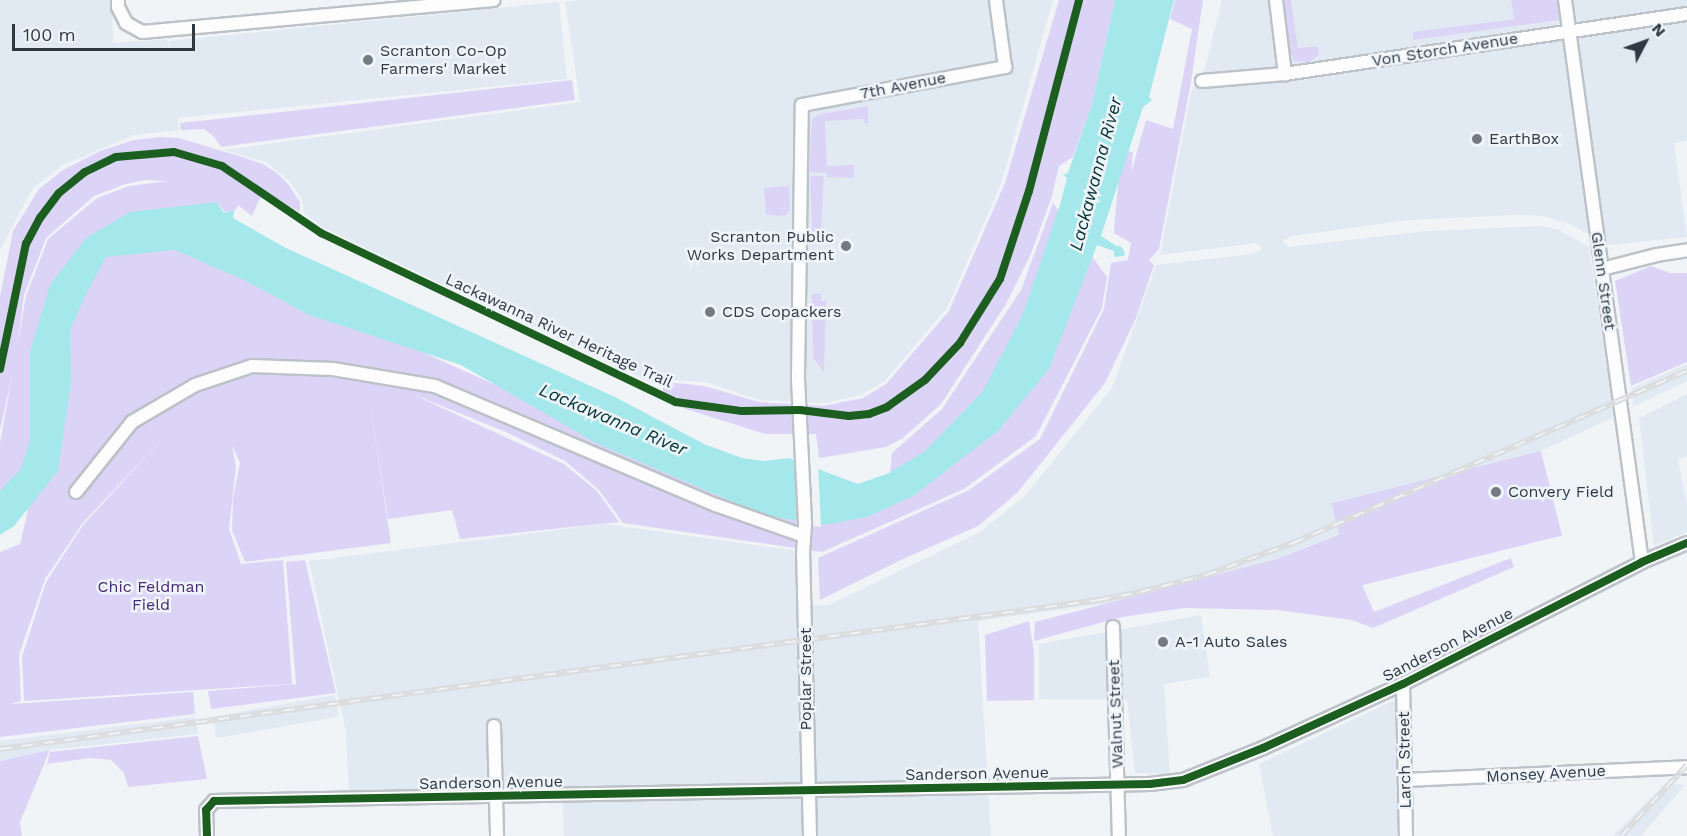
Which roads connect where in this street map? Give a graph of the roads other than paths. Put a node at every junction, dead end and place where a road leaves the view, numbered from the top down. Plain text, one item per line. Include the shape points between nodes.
1 (118, 0) edge
2 (494, 0) edge
3 (996, 0) edge
4 (1276, 0) edge
5 (1565, 0) edge
6 (425, 4) edge
7 (1687, 14) edge
8 (1570, 31) junction
9 (1285, 74) junction
10 (1202, 81) dead end
11 (802, 105) joint
12 (1687, 250) edge
13 (1602, 269) junction
14 (76, 492) dead end
15 (804, 536) junction
16 (1687, 543) edge
17 (1642, 562) junction
18 (1113, 627) dead end
19 (1403, 684) junction
20 (494, 726) dead end
21 (1687, 767) edge
22 (1405, 780) junction
23 (1119, 785) junction
24 (808, 790) junction
25 (495, 796) junction
26 (207, 836) edge
27 (496, 836) edge
28 (810, 836) edge
29 (1119, 836) edge
30 (1406, 836) edge

1 - 6 street via 126,23 142,32
2 - 6 street
3 - 11 street, 7th Avenue via 1005,67
4 - 9 street
5 - 8 street, Glenn Street
7 - 8 street, Von Storch Avenue
8 - 9 street, Von Storch Avenue
8 - 13 street, Glenn Street
9 - 10 street, Von Storch Avenue
11 - 15 street, Poplar Street via 798,377
12 - 13 street
13 - 17 street, Glenn Street
14 - 15 street via 132,422 195,385 252,366 333,369 435,386 716,505
15 - 24 street, Poplar Street
16 - 17 street, Sanderson Avenue
17 - 19 street, Sanderson Avenue
18 - 23 street, Walnut Street
19 - 22 street, Larch Street
19 - 23 street, Sanderson Avenue via 1204,774 1170,783
20 - 25 street
21 - 22 street, Monsey Avenue
22 - 30 street, Larch Street
23 - 24 street, Sanderson Avenue
23 - 29 street, Walnut Street
24 - 25 street, Sanderson Avenue
24 - 28 street, Poplar Street
25 - 26 street, Sanderson Avenue via 214,801 206,810
25 - 27 street

